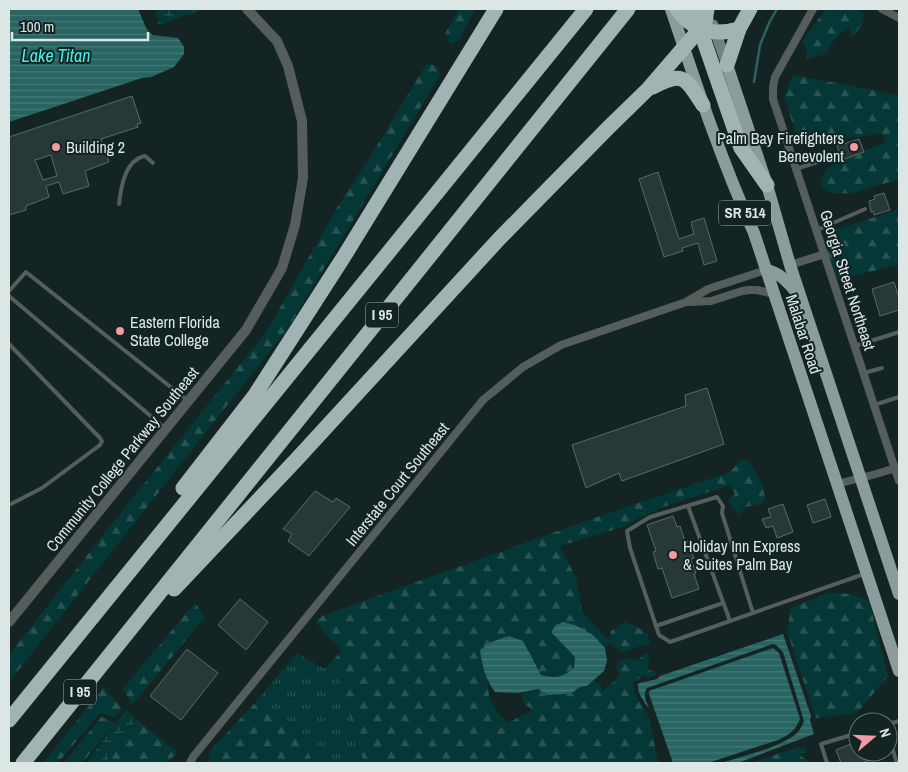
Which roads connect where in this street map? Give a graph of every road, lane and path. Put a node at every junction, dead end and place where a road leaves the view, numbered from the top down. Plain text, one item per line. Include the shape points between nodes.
1 (246, 9) edge
2 (496, 9) edge
3 (586, 9) edge
4 (628, 9) edge
5 (671, 9) edge
6 (677, 9) edge
7 (693, 9) edge
8 (707, 9) edge
9 (750, 9) edge
10 (813, 9) edge
11 (882, 9) edge
12 (899, 18) edge
13 (739, 29) junction
14 (708, 31) junction
15 (684, 48) junction
16 (727, 65) junction
17 (649, 88) junction
18 (704, 105) junction
19 (838, 155) dead end
20 (153, 163) dead end
21 (796, 169) junction
22 (767, 185) junction
23 (118, 204) dead end
24 (865, 209) dead end
25 (817, 230) junction
26 (825, 254) junction
27 (790, 265) junction
28 (766, 270) junction
29 (9, 291) edge
30 (774, 294) junction
31 (9, 296) edge
32 (801, 298) junction
33 (686, 302) junction
34 (899, 332) edge
35 (9, 344) edge
36 (855, 346) junction
37 (882, 368) dead end
38 (864, 373) junction
39 (899, 397) edge
40 (189, 401) junction
41 (874, 405) junction
42 (166, 429) junction
43 (897, 467) edge
44 (861, 478) junction
45 (899, 481) edge
46 (837, 484) junction
47 (9, 505) edge
48 (688, 506) junction
49 (866, 573) junction
50 (899, 594) edge
51 (723, 603) junction
52 (99, 608) junction
53 (753, 613) junction
54 (730, 621) junction
55 (9, 622) edge
56 (137, 622) junction
57 (656, 626) junction
58 (899, 672) edge
59 (9, 720) edge
60 (848, 736) edge
61 (23, 763) edge
62 (190, 763) edge
63 (827, 763) edge

1 - 40 street, Community College Parkway Southeast via 277,42 288,66 302,120 303,178 295,225 282,268 246,330
2 - 52 highway via 255,395 124,565
3 - 52 highway, I 95
4 - 56 highway, I 95
5 - 15 main road, Malabar Road / SR 514
6 - 14 highway via 683,18
7 - 14 highway
8 - 14 highway via 705,23
9 - 13 highway
10 - 21 street, Georgia Street Northeast via 775,77 773,87 773,99
11 - 12 street
13 - 14 highway
13 - 16 highway
14 - 15 highway
14 - 16 main road, Malabar Road / SR 514
14 - 22 highway via 741,148
15 - 17 highway
15 - 18 main road, Malabar Road / SR 514
16 - 22 main road, Malabar Road / SR 514
17 - 18 highway via 679,78 688,82
17 - 56 highway via 499,239 176,587
18 - 28 main road, Malabar Road / SR 514
19 - 21 lane
20 - 23 lane via 145,156 130,165
21 - 25 street, Georgia Street Northeast
22 - 27 main road, Malabar Road / SR 514
24 - 25 lane
25 - 26 street, Georgia Street Northeast
26 - 27 street
26 - 36 street, Georgia Street Northeast
27 - 32 main road, Malabar Road / SR 514
28 - 30 main road, Malabar Road / SR 514
28 - 32 main road via 783,278
28 - 33 street, Interstate Court Southeast via 708,289
29 - 40 lane via 26,272
30 - 33 street, Interstate Court Southeast via 742,290 711,301
30 - 46 main road, Malabar Road / SR 514
31 - 42 lane
32 - 44 main road, Malabar Road / SR 514
33 - 62 street, Interstate Court Southeast via 561,345 523,367 483,400
34 - 36 lane
35 - 47 lane via 102,441 42,488
36 - 38 street, Georgia Street Northeast
37 - 38 lane
38 - 41 street, Georgia Street Northeast
39 - 41 lane
40 - 42 street, Community College Parkway Southeast
41 - 43 street, Georgia Street Northeast
42 - 55 street, Community College Parkway Southeast
43 - 44 street
43 - 45 street, Georgia Street Northeast
44 - 46 street
44 - 50 main road, Malabar Road / SR 514
46 - 49 main road, Malabar Road / SR 514
48 - 51 lane
48 - 53 lane via 717,497 723,506 722,513
48 - 57 lane via 650,517 627,531
49 - 53 lane
49 - 58 main road, Malabar Road / SR 514
51 - 54 lane
51 - 57 lane
52 - 59 highway, I 95
53 - 54 lane
54 - 57 lane via 670,642 660,636
56 - 61 highway, I 95
60 - 63 lane via 821,744

